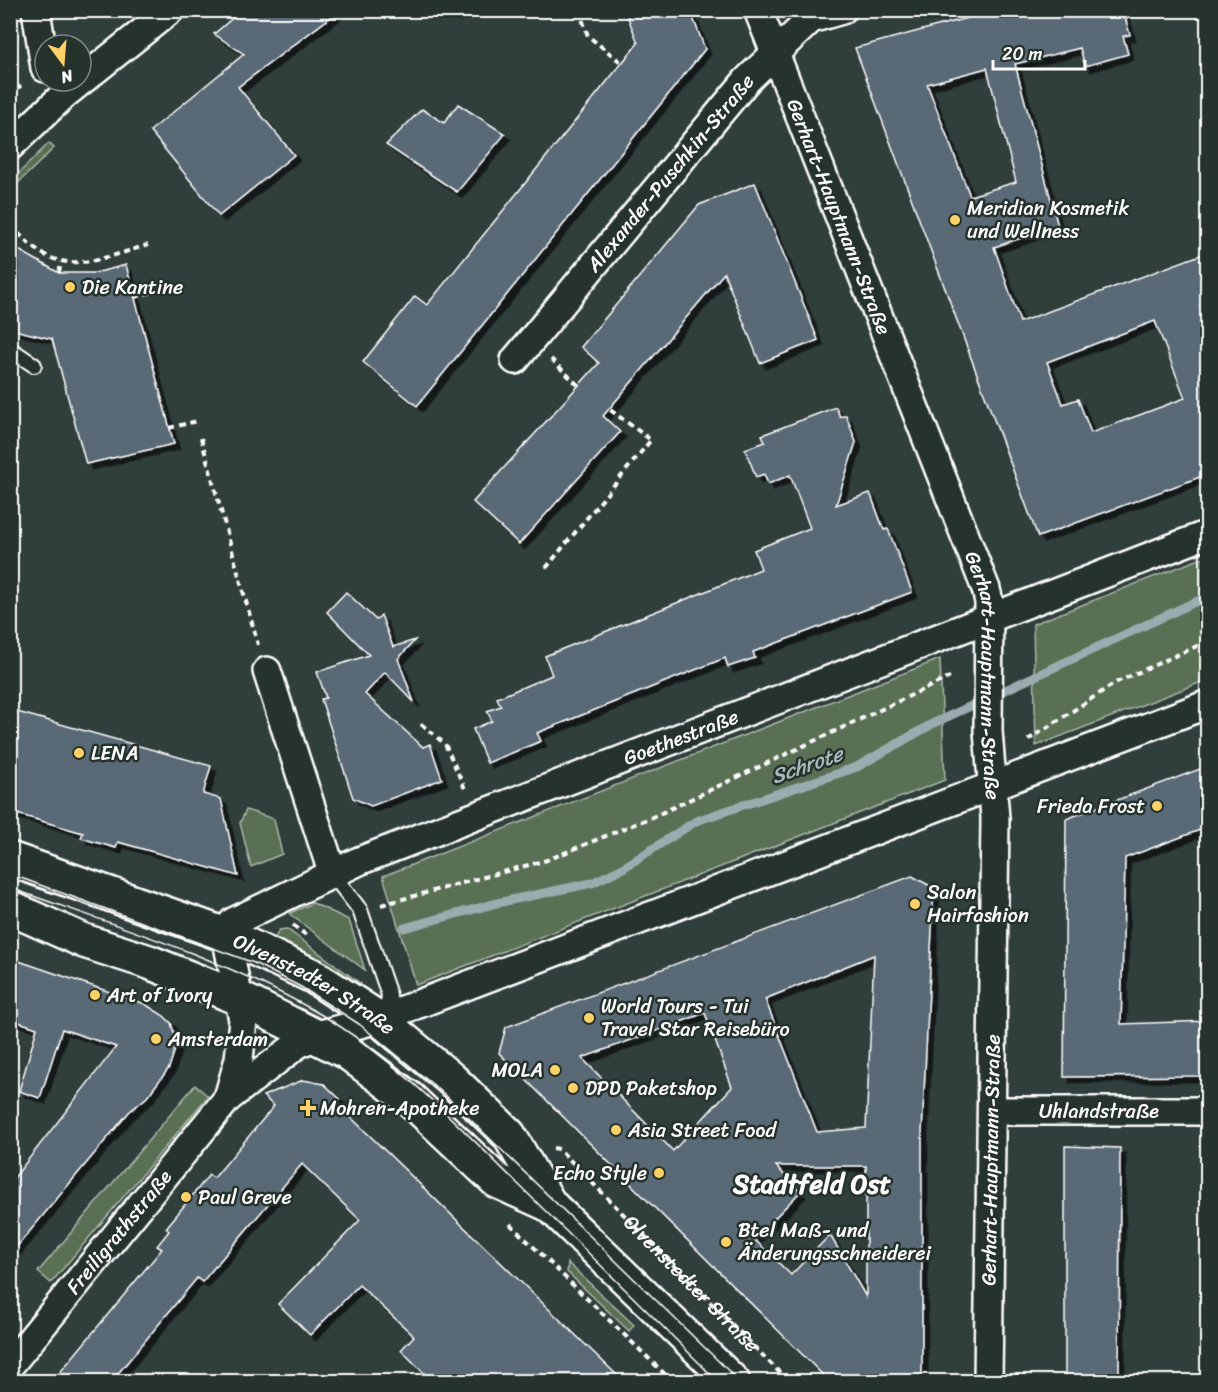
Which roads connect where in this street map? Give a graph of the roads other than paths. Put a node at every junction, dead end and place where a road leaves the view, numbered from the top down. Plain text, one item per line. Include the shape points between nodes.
1 (36, 10) edge
2 (170, 10) edge
3 (758, 10) edge
4 (842, 10) edge
5 (40, 33) edge
6 (774, 55) junction
7 (93, 65) edge
8 (56, 93) edge
9 (10, 146) edge
10 (10, 349) edge
11 (523, 350) road end
12 (34, 365) dead end
13 (1208, 534) edge
14 (987, 619) junction
15 (267, 671) road end
16 (1208, 704) edge
17 (992, 785) junction
18 (10, 859) edge
19 (333, 875) junction
20 (10, 908) edge
21 (226, 935) junction
22 (239, 998) junction
23 (379, 1018) junction
24 (316, 1035) junction
25 (228, 1098) junction
26 (993, 1110) junction
27 (1208, 1111) edge
28 (550, 1205) junction
29 (10, 1365) edge
30 (733, 1382) edge
31 (988, 1382) edge

1 - 5 street
2 - 7 street
3 - 6 street, Gerhart-Hauptmann-Straße
4 - 6 street, Alexander-Puschkin-Straße via 811,19
6 - 11 street, Alexander-Puschkin-Straße via 747,80
6 - 14 street, Gerhart-Hauptmann-Straße via 986,589
8 - 9 street
10 - 12 lane
13 - 14 street, Goethestraße
14 - 17 street, Gerhart-Hauptmann-Straße
14 - 19 street, Goethestraße via 359,861
15 - 19 street
16 - 17 street
17 - 23 street
17 - 26 street, Gerhart-Hauptmann-Straße
18 - 21 street, Olvenstedter Straße
19 - 21 street, Goethestraße via 257,908 233,922
19 - 23 lane via 360,910 389,995
20 - 22 street, Olvenstedter Straße
21 - 22 street
21 - 23 street, Olvenstedter Straße via 313,976
22 - 24 street, Olvenstedter Straße
22 - 25 street, Freiligrathstraße via 242,1039
23 - 24 street
23 - 28 street, Olvenstedter Straße via 509,1135
24 - 25 street, Freiligrathstraße via 275,1060
24 - 28 street, Olvenstedter Straße via 391,1084 497,1181
25 - 29 street, Freiligrathstraße
26 - 27 street, Uhlandstraße
26 - 31 street, Gerhart-Hauptmann-Straße
28 - 30 street, Olvenstedter Straße

